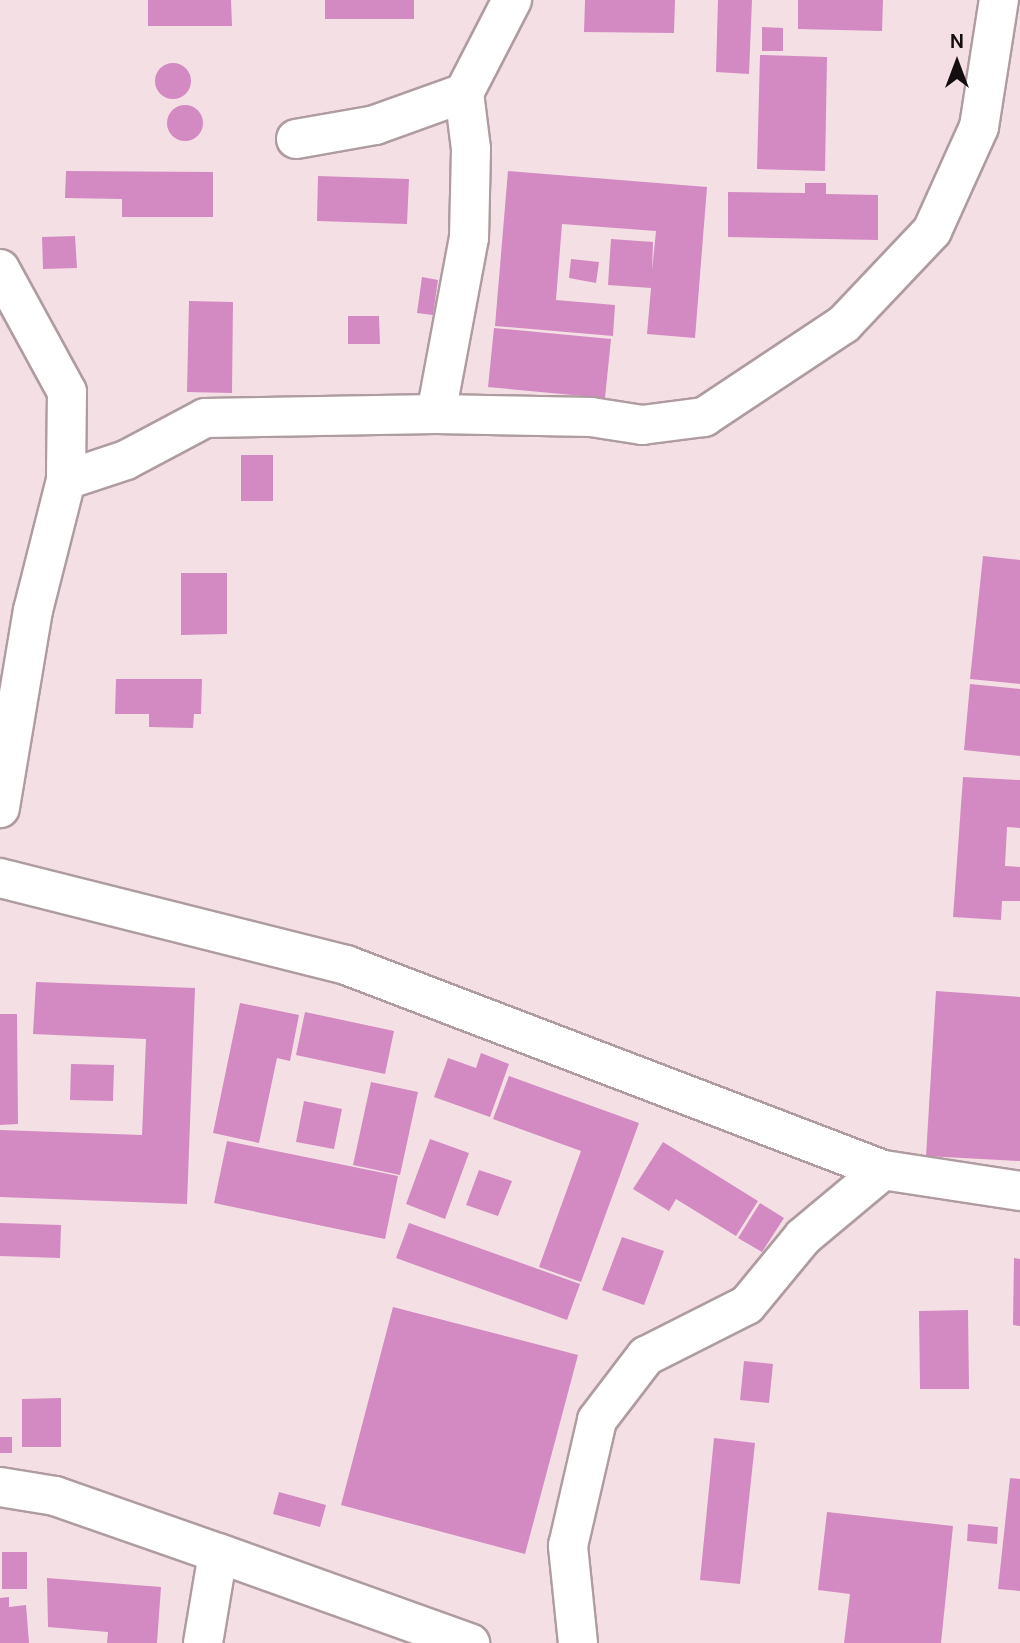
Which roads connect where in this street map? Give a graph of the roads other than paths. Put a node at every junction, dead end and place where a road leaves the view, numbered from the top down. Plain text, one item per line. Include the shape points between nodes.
1 (512, 0) edge
2 (999, 0) edge
3 (464, 93) junction
4 (296, 139) dead end
5 (0, 269) edge
6 (436, 414) junction
7 (66, 480) junction
8 (0, 808) edge
9 (0, 878) edge
10 (883, 1170) junction
11 (1020, 1191) edge
12 (0, 1487) edge
13 (218, 1553) junction
14 (203, 1643) edge
15 (470, 1643) edge
16 (578, 1643) edge

1 - 3 street
2 - 6 street via 979,127 932,231 844,324 704,417 642,425 591,417
3 - 4 street via 375,125
3 - 6 street via 471,149 469,237
5 - 7 street via 67,392
6 - 7 street via 205,418 125,460
7 - 8 street via 33,610
9 - 10 street via 346,965
10 - 11 street
10 - 16 street via 803,1237 747,1305 646,1356 597,1420 568,1546
12 - 13 street via 55,1496
13 - 14 street
13 - 15 street

